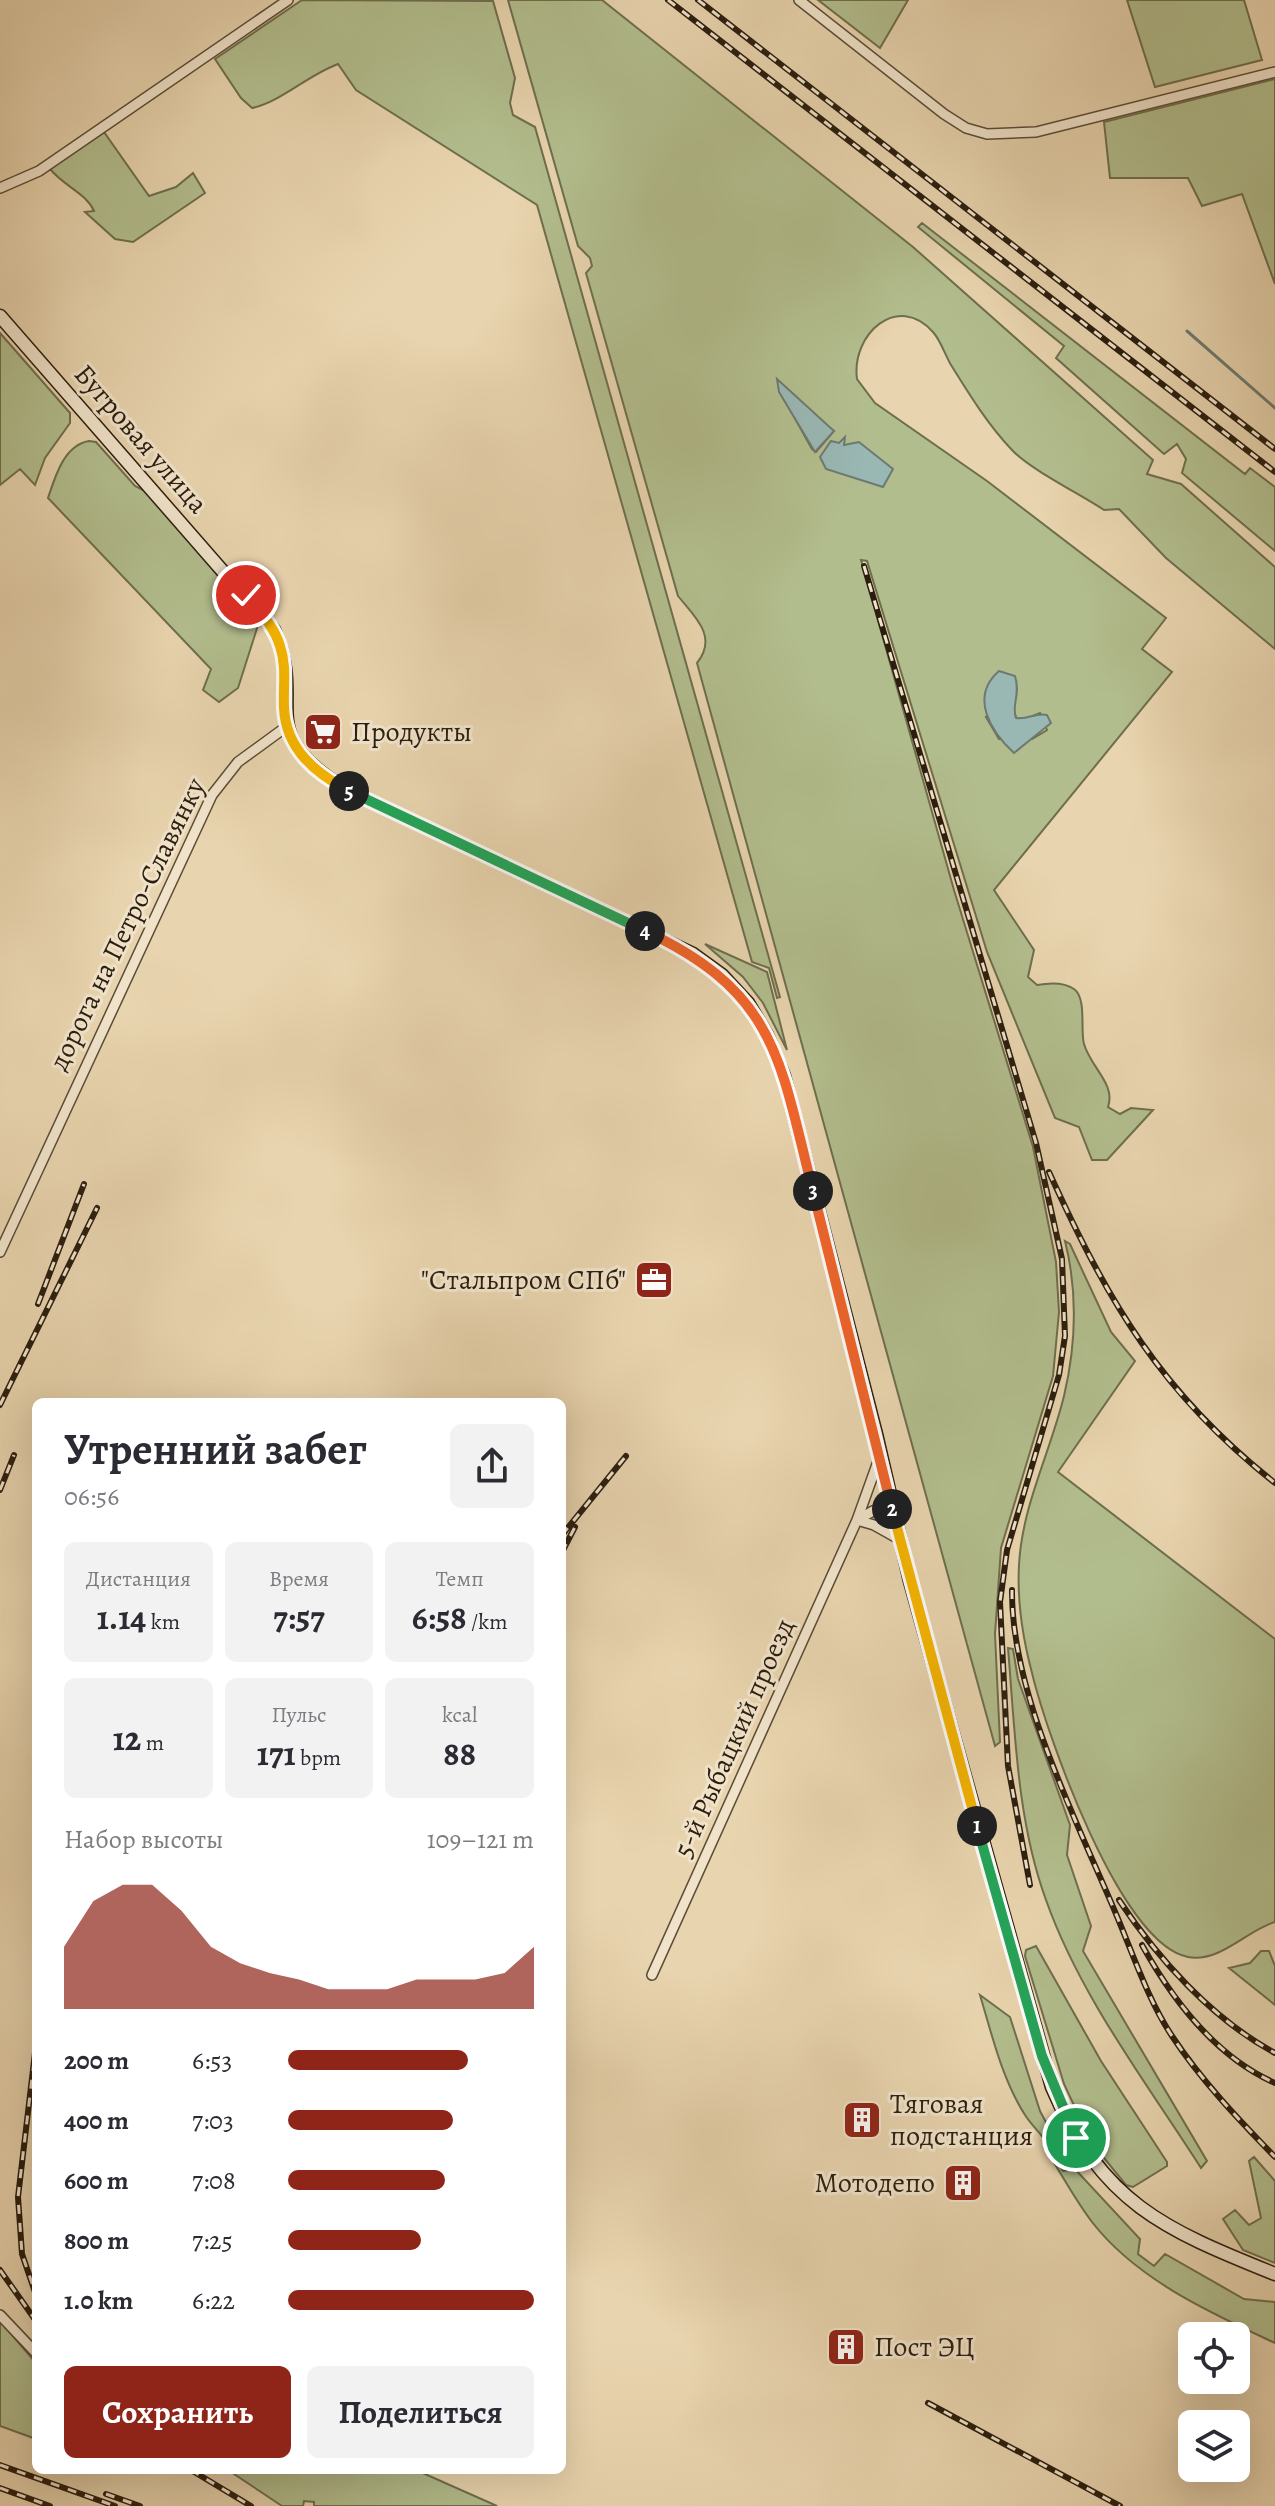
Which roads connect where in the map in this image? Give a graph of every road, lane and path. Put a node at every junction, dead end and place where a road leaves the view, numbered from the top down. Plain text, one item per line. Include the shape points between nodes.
1 (288, 0) edge
2 (799, 0) edge
3 (1275, 72) edge
4 (0, 188) edge
5 (0, 316) edge
6 (286, 727) junction
7 (0, 1252) edge
8 (880, 1456) junction
9 (891, 1508) junction
10 (857, 1520) junction
11 (899, 1539) junction
12 (652, 1975) dead end
13 (1275, 2274) edge
14 (0, 2315) edge
15 (32, 2349) edge

1 - 4 street via 39,171
2 - 3 street via 944,114 987,134 1036,132
5 - 6 street, Бугровая улица via 265,618 280,644
6 - 7 street, дорога на Петро-Славянку via 238,762 212,795
6 - 8 street via 302,757 345,789 675,944 714,968 748,1003 784,1076
8 - 9 street
8 - 10 street, 5-й Рыбацкий проезд
9 - 10 street
9 - 11 street
10 - 11 street
10 - 12 street, 5-й Рыбацкий проезд
11 - 13 street via 1010,1948 1064,2116 1107,2179 1155,2220
14 - 15 street

